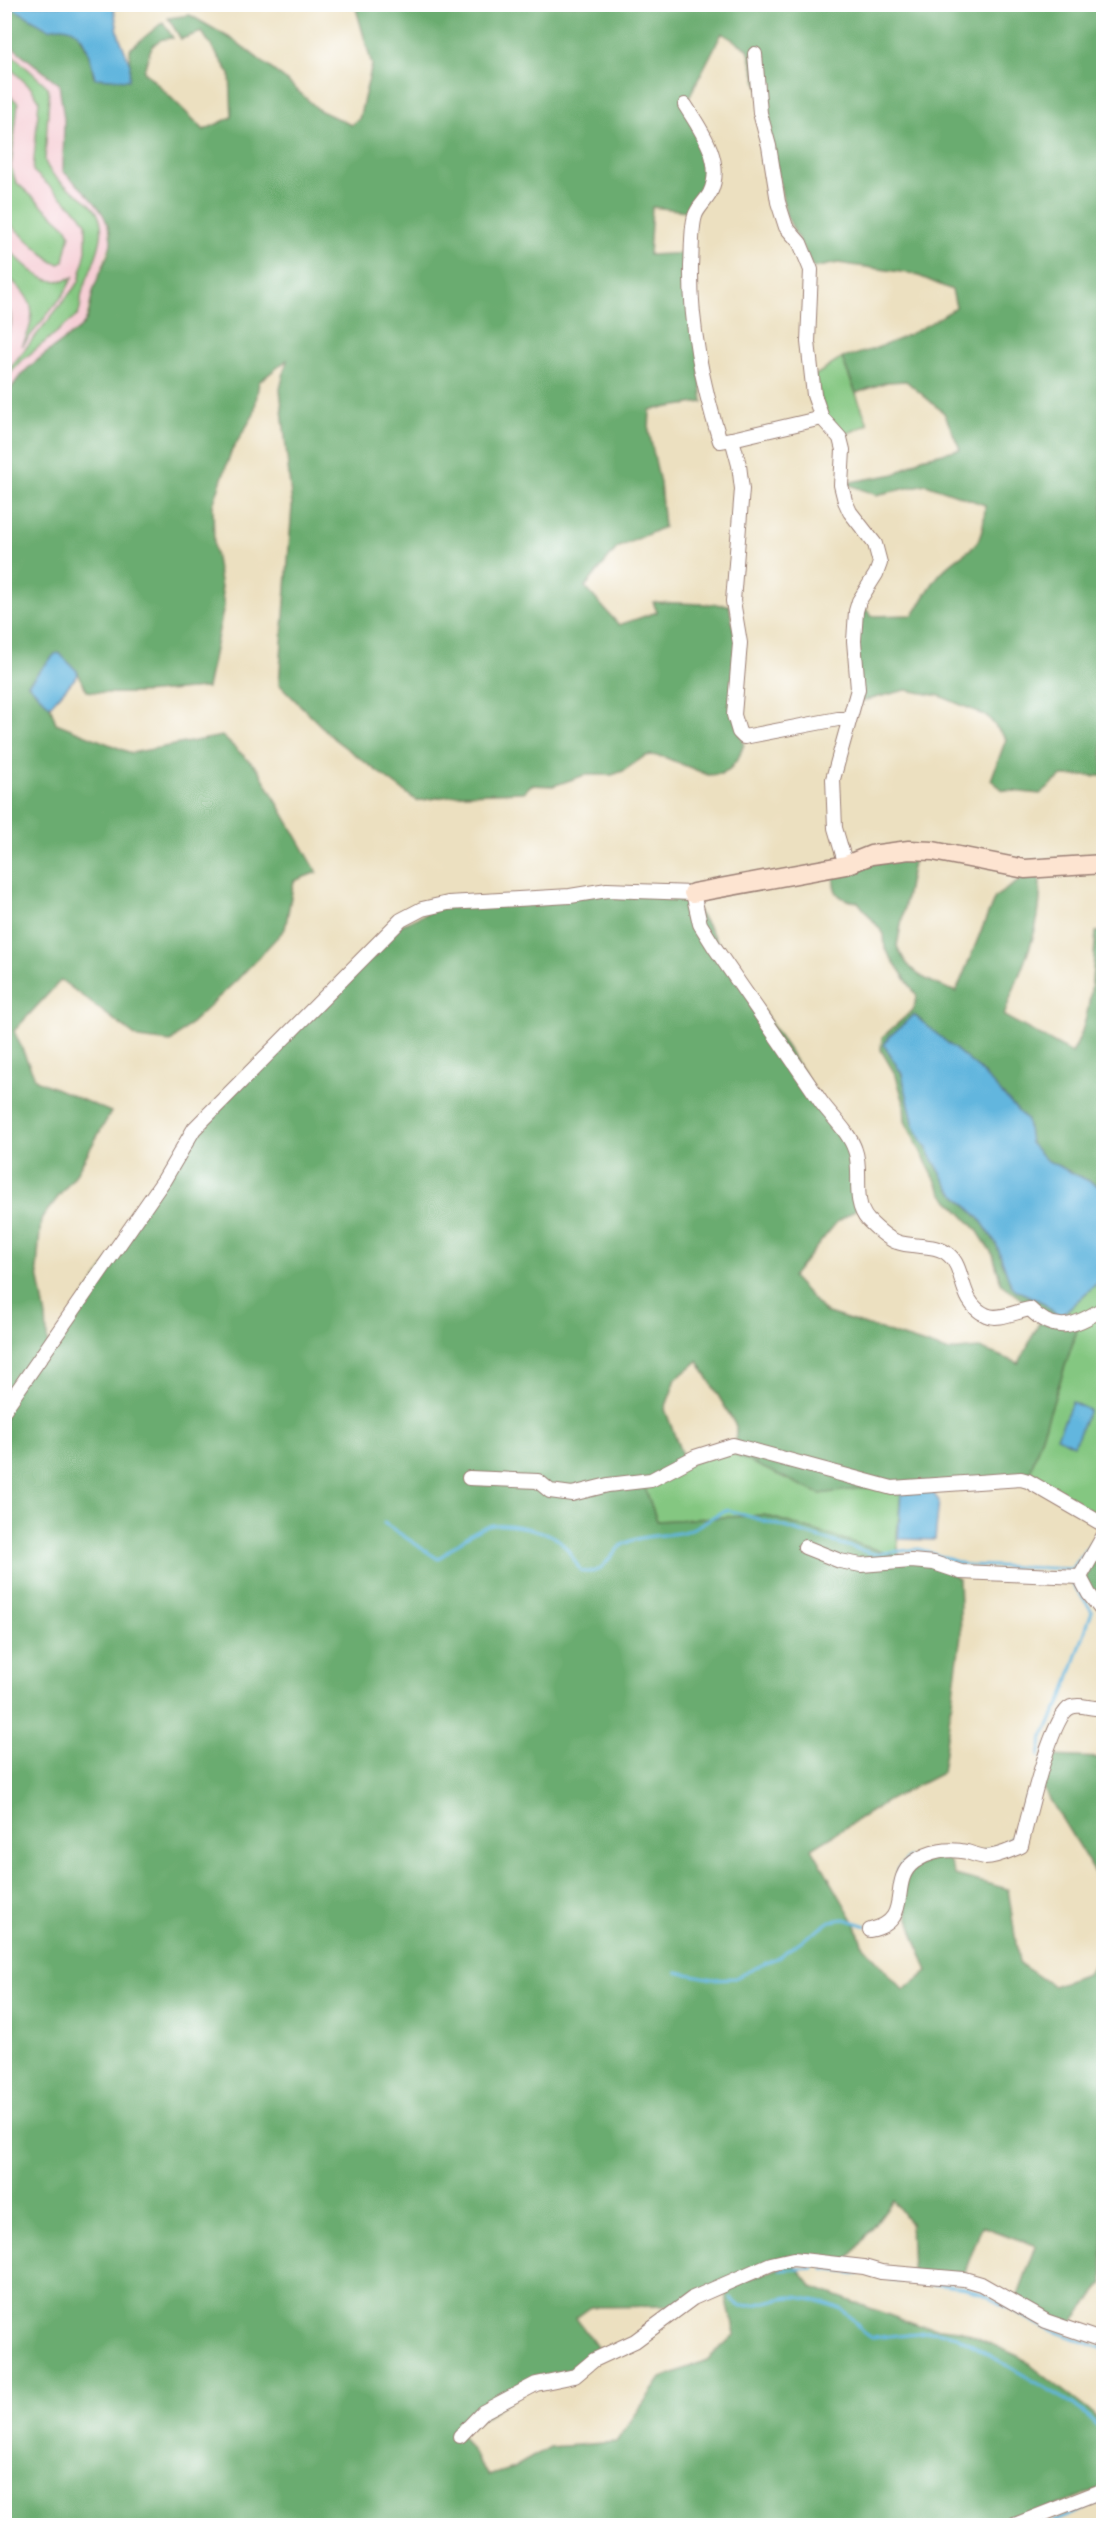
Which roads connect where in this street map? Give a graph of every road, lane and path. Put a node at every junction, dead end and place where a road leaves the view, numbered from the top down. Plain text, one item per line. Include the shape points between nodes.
1 (755, 54) dead end
2 (685, 105) dead end
3 (822, 418) junction
4 (732, 439) junction
5 (849, 719) junction
6 (1104, 864) edge
7 (846, 865) junction
8 (693, 893) junction
9 (1104, 1308) edge
10 (4, 1410) edge
11 (469, 1478) dead end
12 (1104, 1525) edge
13 (1104, 1535) edge
14 (805, 1547) dead end
15 (1080, 1576) junction
16 (1104, 1613) edge
17 (1104, 1708) edge
18 (870, 1930) dead end
19 (1104, 2341) edge
20 (460, 2436) dead end
21 (1104, 2490) edge
22 (1012, 2526) edge

1 - 3 street via 760,113 778,202 786,227 800,243 811,270 808,342 811,381
2 - 4 street via 707,139 715,171 711,191 695,215 691,267 705,394 720,441
3 - 4 street
3 - 5 street via 840,438 845,501 875,543 880,563 856,611 858,689
4 - 5 street via 742,489 733,601 740,643 734,715 739,732 744,737
5 - 7 street via 832,791 835,828
6 - 7 street via 1025,869 909,850 871,855
7 - 8 street
8 - 9 street via 700,924 715,948 851,1141 856,1152 862,1211 868,1220 896,1242 949,1254 967,1297 987,1316 1030,1309 1059,1326 1075,1324
8 - 10 street via 608,890 448,903 422,909 401,920 194,1129 164,1180
11 - 12 street via 538,1481 550,1491 572,1494 651,1480 695,1457 733,1445 892,1488 1021,1479
13 - 15 street
14 - 15 street via 861,1565 911,1561 961,1572
15 - 16 street
17 - 18 street via 1074,1705 1064,1712 1051,1738 1021,1846 988,1857 947,1850 920,1858 900,1880 900,1901 893,1917 880,1928
19 - 20 street via 1046,2321 981,2284 964,2279 793,2259 771,2264 693,2298 635,2341 594,2360 575,2376 536,2384 483,2412
21 - 22 street

